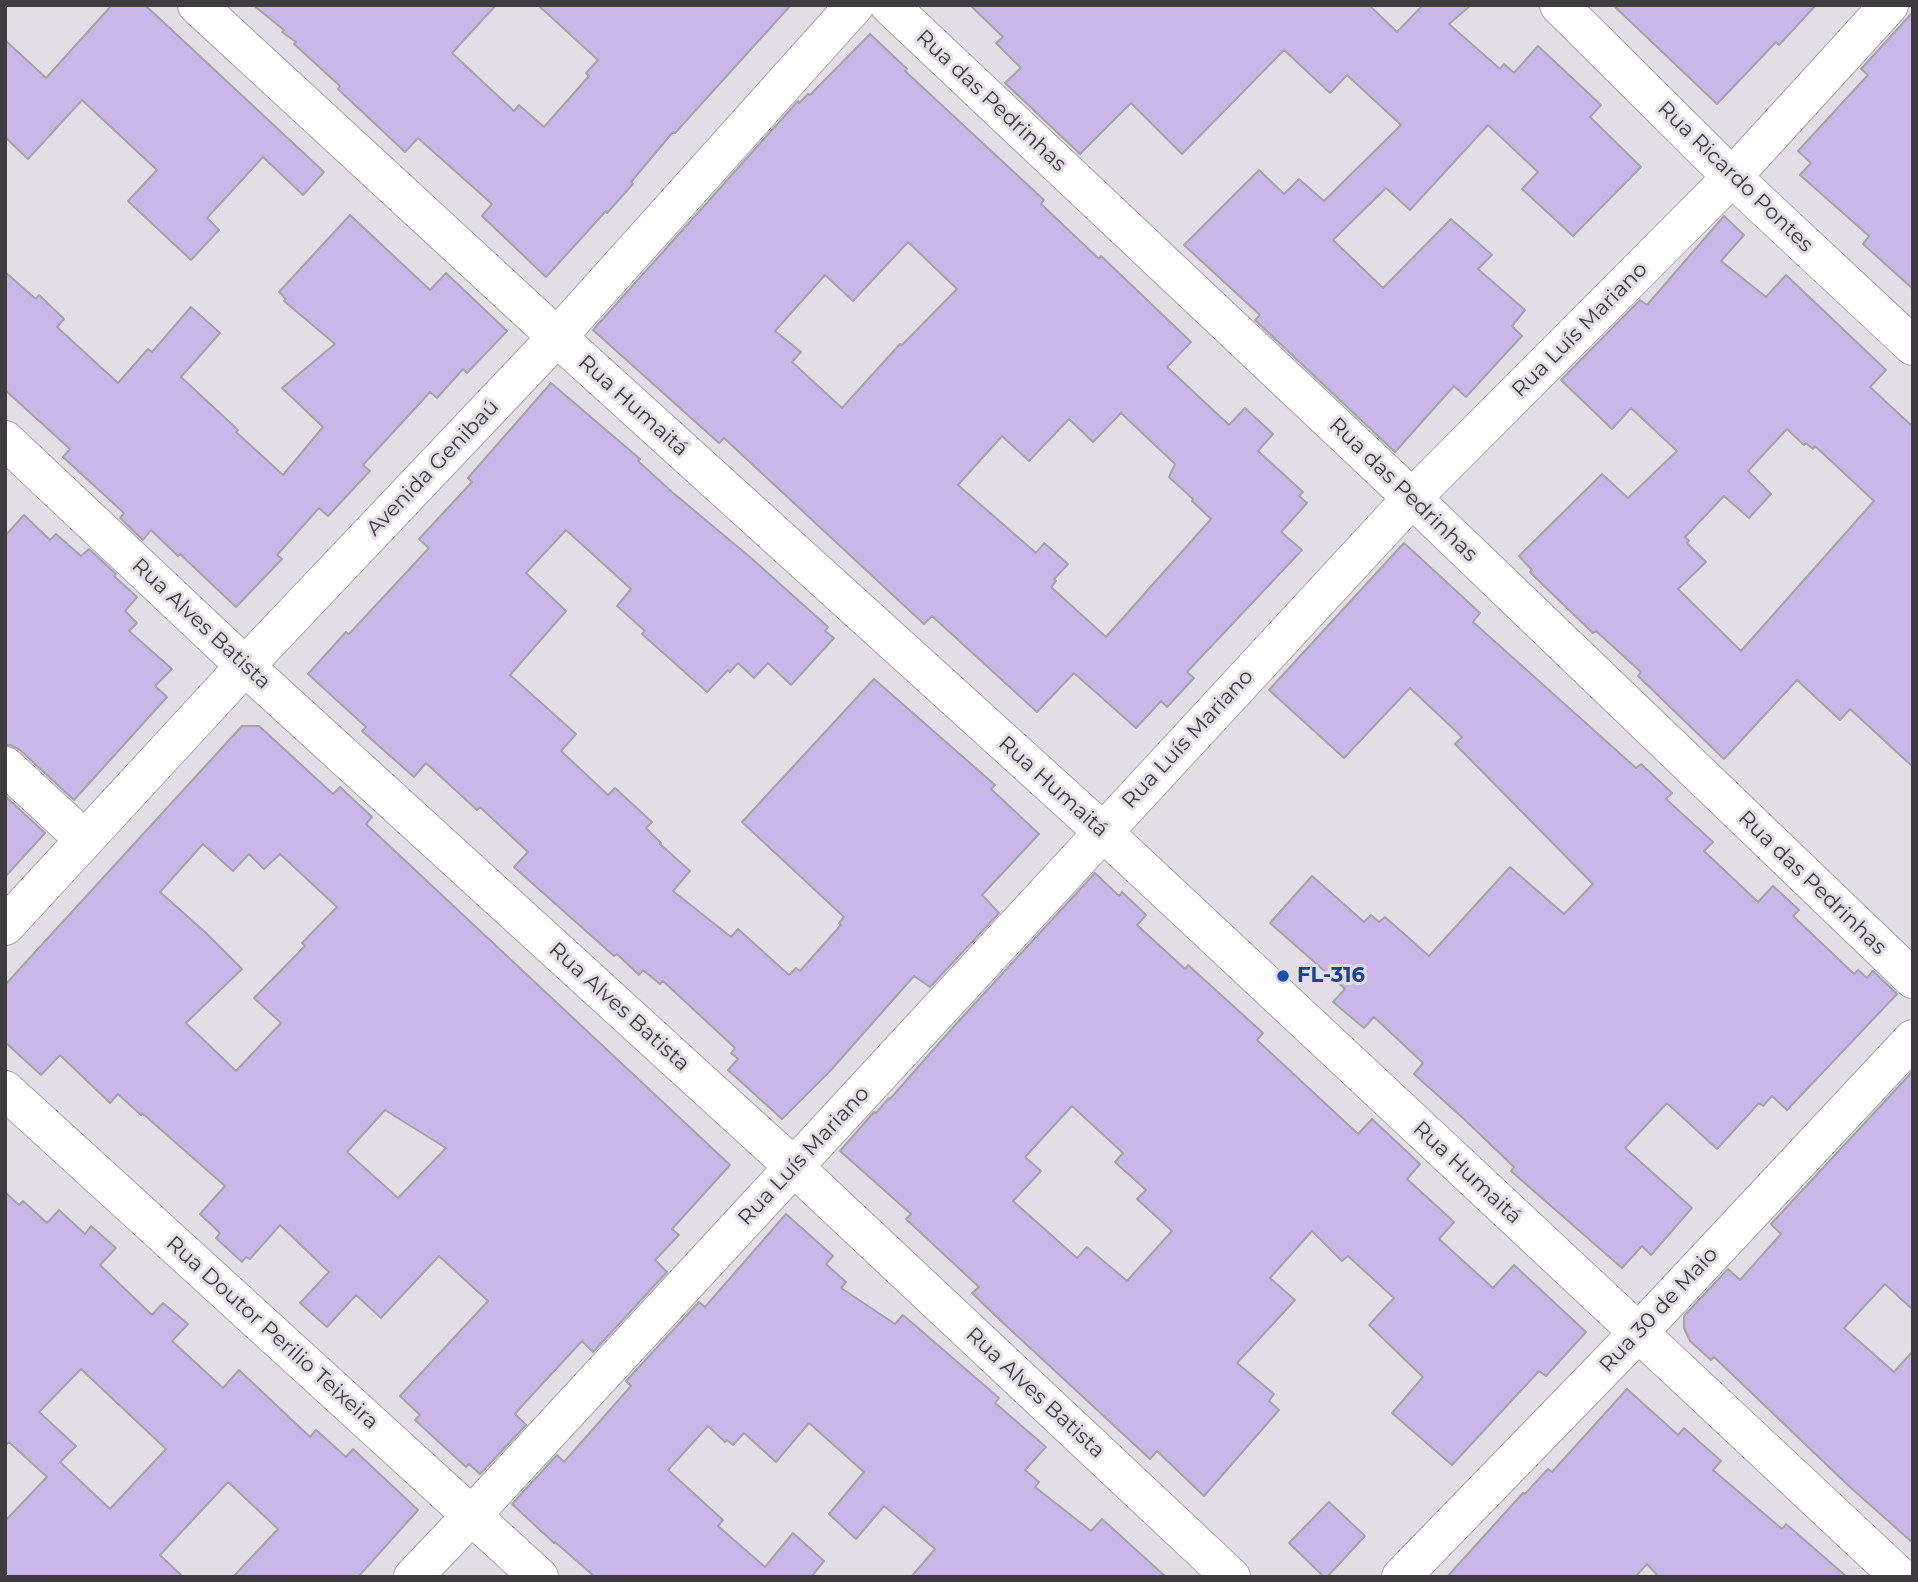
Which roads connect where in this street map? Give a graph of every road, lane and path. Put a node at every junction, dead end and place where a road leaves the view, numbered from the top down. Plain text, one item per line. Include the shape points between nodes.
1 (197, 5) edge
2 (855, 5) edge
3 (889, 5) edge
4 (1559, 5) edge
5 (1889, 5) edge
6 (1732, 177) junction
7 (557, 337) junction
8 (1913, 346) edge
9 (5, 440) edge
10 (1412, 498) junction
11 (245, 666) junction
12 (5, 765) edge
13 (1102, 831) junction
14 (85, 839) junction
15 (5, 926) edge
16 (1913, 979) edge
17 (1913, 1039) edge
18 (5, 1090) edge
19 (794, 1167) junction
20 (1638, 1333) junction
21 (472, 1515) junction
22 (412, 1577) edge
23 (539, 1577) edge
24 (1231, 1577) edge
25 (1401, 1577) edge
26 (1900, 1577) edge

1 - 7 street, Rua Humaitá
2 - 7 street, Avenida Genibaú
3 - 10 street, Rua das Pedrinhas
4 - 6 street, Rua Ricardo Pontes
5 - 6 street, Rua Luís Mariano
6 - 8 street, Rua Ricardo Pontes
6 - 10 street, Rua Luís Mariano
7 - 11 street, Avenida Genibaú
7 - 13 street, Rua Humaitá
9 - 11 street, Rua Alves Batista
10 - 13 street, Rua Luís Mariano
10 - 16 street, Rua das Pedrinhas
11 - 14 street, Avenida Genibaú
11 - 19 street, Rua Alves Batista
12 - 14 street
13 - 19 street, Rua Luís Mariano
13 - 20 street, Rua Humaitá
14 - 15 street, Avenida Genibaú
17 - 20 street, Rua 30 de Maio
18 - 21 street, Rua Doutor Perilio Teixeira
19 - 21 street, Rua Luís Mariano
19 - 24 street, Rua Alves Batista
20 - 25 street, Rua 30 de Maio
20 - 26 street, Rua Humaitá
21 - 22 street, Rua Luís Mariano
21 - 23 street, Rua Doutor Perilio Teixeira

